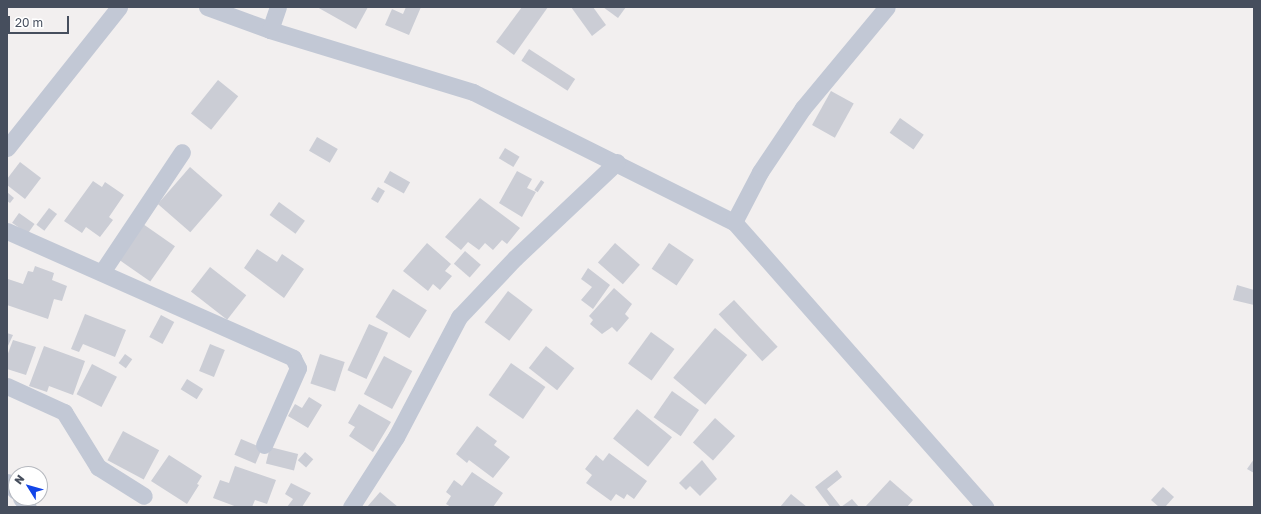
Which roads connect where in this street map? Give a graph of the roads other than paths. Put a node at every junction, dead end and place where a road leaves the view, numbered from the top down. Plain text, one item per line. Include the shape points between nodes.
1 (119, 7) edge
2 (207, 7) edge
3 (278, 7) edge
4 (887, 7) edge
5 (270, 30) junction
6 (7, 148) edge
7 (182, 152) dead end
8 (617, 162) junction
9 (734, 222) junction
10 (7, 231) edge
11 (102, 272) junction
12 (7, 386) edge
13 (264, 445) dead end
14 (144, 496) dead end
15 (351, 507) edge
16 (985, 507) edge

1 - 6 street
2 - 5 street
3 - 5 street
4 - 9 street via 803,108 760,172
5 - 8 street via 473,92
7 - 11 street
8 - 9 street
8 - 15 street via 515,258 459,317 396,437
9 - 16 street
10 - 11 street
11 - 13 street via 280,351 298,362 298,368
12 - 14 street via 64,412 98,467

